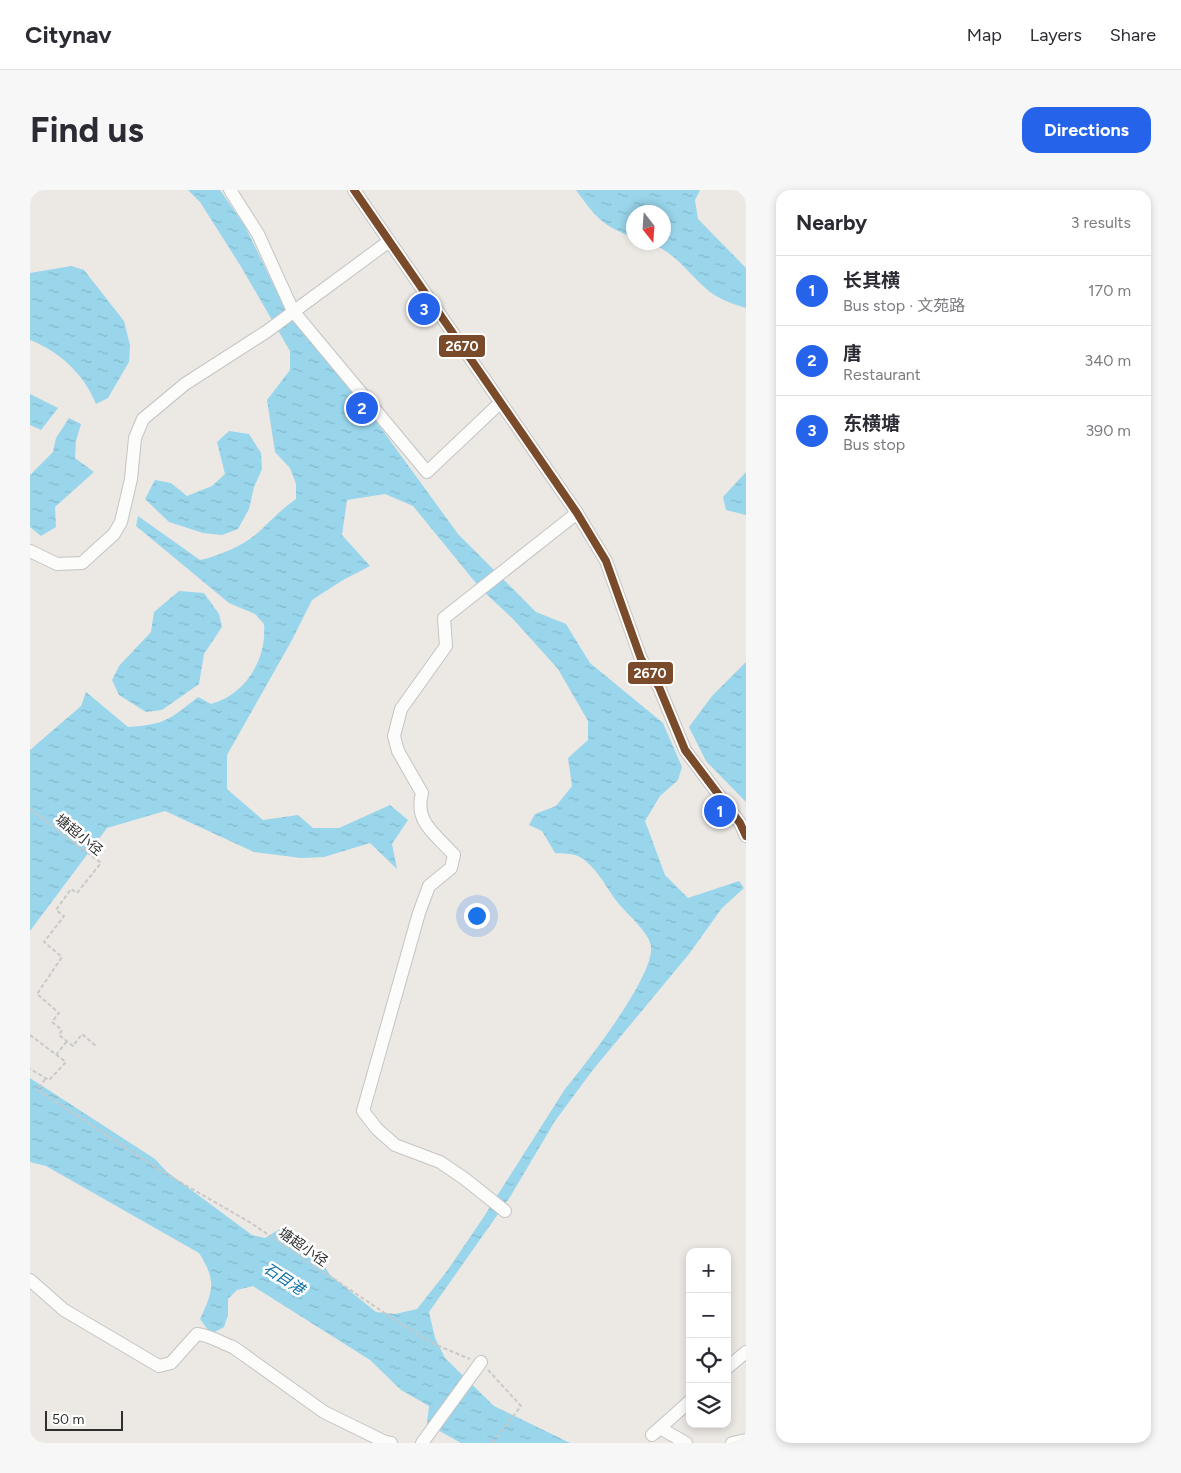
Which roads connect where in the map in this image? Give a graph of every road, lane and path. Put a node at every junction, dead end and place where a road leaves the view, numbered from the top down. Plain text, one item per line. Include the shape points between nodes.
1 (230, 190) edge
2 (354, 190) edge
3 (388, 242) junction
4 (293, 311) junction
5 (500, 403) junction
6 (577, 513) junction
7 (30, 550) edge
8 (699, 770) junction
9 (30, 809) edge
10 (746, 816) edge
11 (746, 836) edge
12 (30, 1035) edge
13 (67, 1041) junction
14 (96, 1046) dead end
15 (56, 1055) junction
16 (30, 1069) edge
17 (45, 1079) junction
18 (505, 1211) dead end
19 (30, 1280) edge
20 (746, 1352) edge
21 (481, 1362) junction
22 (731, 1365) edge
23 (686, 1405) edge
24 (746, 1440) edge
25 (391, 1443) edge
26 (422, 1443) edge
27 (493, 1443) edge
28 (686, 1443) edge
29 (732, 1443) edge

1 - 4 street via 258,234
2 - 3 street
3 - 4 street
3 - 5 street
4 - 5 street via 427,472
4 - 7 street via 185,384 143,419 134,438 131,480 121,522 114,534 82,563 57,564
5 - 6 street
6 - 8 street via 606,561 641,659 659,688 685,750
6 - 18 street via 444,618 446,646 401,709 394,736 398,751 422,793 418,807 422,820 454,855 450,868 429,886 419,913 363,1111 395,1145 440,1162
8 - 10 street
8 - 11 street via 740,823
9 - 13 path, 塘超小径 via 101,863 77,893 71,889 56,910 64,916 44,942 62,957 37,994 59,1012 52,1022 62,1030 59,1034
12 - 15 path
13 - 14 path via 73,1046 82,1034
13 - 15 path
15 - 17 path via 66,1062 49,1080
16 - 17 path
17 - 21 path, 塘超小径 via 38,1090 161,1171 251,1223 434,1344
19 - 25 street via 64,1310 159,1366 171,1363 197,1334 206,1335 233,1347 324,1412
20 - 22 street
21 - 26 street
21 - 27 path, 塘超小径 via 521,1406
23 - 28 street via 656,1431
24 - 29 street

